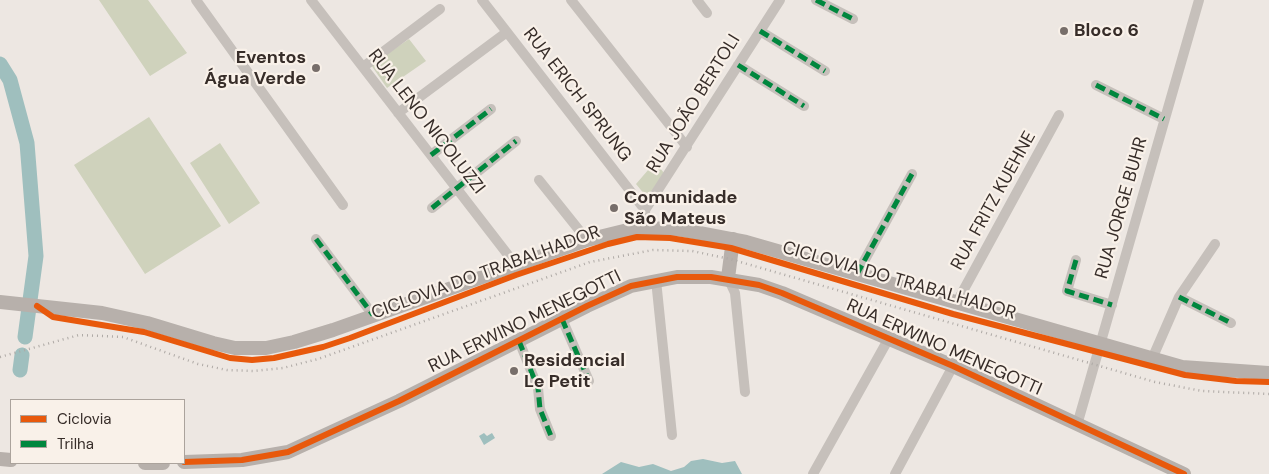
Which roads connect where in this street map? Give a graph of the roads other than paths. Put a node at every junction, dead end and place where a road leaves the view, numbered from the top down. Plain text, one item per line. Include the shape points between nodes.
1 (196, 0) edge
2 (311, 0) edge
3 (482, 0) edge
4 (571, 0) edge
5 (697, 0) edge
6 (780, 0) edge
7 (816, 0) edge
8 (827, 0) edge
9 (1199, 0) edge
10 (440, 9) dead end
11 (708, 13) dead end
12 (760, 31) junction
13 (507, 32) junction
14 (738, 65) junction
15 (363, 68) junction
16 (825, 71) dead end
17 (1096, 85) dead end
18 (804, 106) dead end
19 (491, 108) dead end
20 (398, 113) junction
21 (1060, 115) dead end
22 (1164, 119) junction
23 (516, 141) dead end
24 (687, 147) junction
25 (431, 155) junction
26 (912, 174) dead end
27 (539, 180) dead end
28 (456, 188) junction
29 (343, 205) dead end
30 (432, 208) dead end
31 (646, 210) junction
32 (646, 227) junction
33 (316, 239) dead end
34 (733, 239) junction
35 (587, 240) junction
36 (1215, 244) dead end
37 (1076, 260) dead end
38 (515, 264) junction
39 (857, 274) junction
40 (728, 278) junction
41 (656, 280) junction
42 (1179, 297) junction
43 (0, 302) edge
44 (957, 302) junction
45 (1112, 305) junction
46 (373, 315) junction
47 (562, 319) junction
48 (1231, 323) dead end
49 (889, 338) junction
50 (520, 341) junction
51 (1100, 344) junction
52 (1152, 359) junction
53 (953, 366) junction
54 (1269, 373) edge
55 (589, 381) dead end
56 (746, 392) dead end
57 (1077, 425) junction
58 (672, 435) dead end
59 (551, 436) dead end
60 (185, 462) edge
61 (1164, 470) edge
62 (813, 474) edge
63 (895, 474) edge
64 (1184, 474) edge

1 - 29 street
2 - 15 street, RUA LENO NICOLUZZI
3 - 13 street, RUA ERICH SPRUNG
4 - 24 street
5 - 11 street
6 - 12 street, RUA JOÃO BERTOLI
7 - 8 street via 854,16
9 - 22 street, RUA JORGE BUHR
10 - 15 street
12 - 14 street, RUA JOÃO BERTOLI
12 - 16 street
13 - 20 street
13 - 31 street, RUA ERICH SPRUNG
14 - 18 street
14 - 24 street, RUA JOÃO BERTOLI
15 - 20 street, RUA LENO NICOLUZZI
17 - 22 street
19 - 25 street
20 - 25 street, RUA LENO NICOLUZZI
21 - 44 street, RUA FRITZ KUEHNE
22 - 45 street, RUA JORGE BUHR
23 - 28 street
24 - 31 street, RUA JOÃO BERTOLI
25 - 28 street, RUA LENO NICOLUZZI
26 - 39 street
27 - 35 street
28 - 30 street
28 - 38 street, RUA LENO NICOLUZZI
31 - 32 street
32 - 34 street via 696,231
32 - 35 street
33 - 46 street
34 - 39 street
34 - 40 street
35 - 38 street
36 - 42 street
37 - 45 street via 1067,290
38 - 46 street
39 - 44 street
40 - 41 street, RUA ERWINO MENEGOTTI
40 - 49 street, RUA ERWINO MENEGOTTI via 771,289
40 - 56 street via 735,293
41 - 47 street, RUA ERWINO MENEGOTTI via 631,286
41 - 58 street
42 - 48 street
42 - 52 street
43 - 46 street via 102,313 213,343 251,349 287,344
44 - 51 street
45 - 51 street, RUA JORGE BUHR
47 - 50 street, RUA ERWINO MENEGOTTI
47 - 55 street
49 - 53 street, RUA ERWINO MENEGOTTI
49 - 62 street
50 - 59 street via 538,388 540,409
50 - 60 street, RUA ERWINO MENEGOTTI via 288,452 242,460
51 - 52 street
51 - 57 street, RUA JORGE BUHR
52 - 54 street via 1198,370
53 - 57 street, RUA ERWINO MENEGOTTI
53 - 63 street
57 - 61 street, RUA ERWINO MENEGOTTI
61 - 64 street, RUA ERWINO MENEGOTTI

